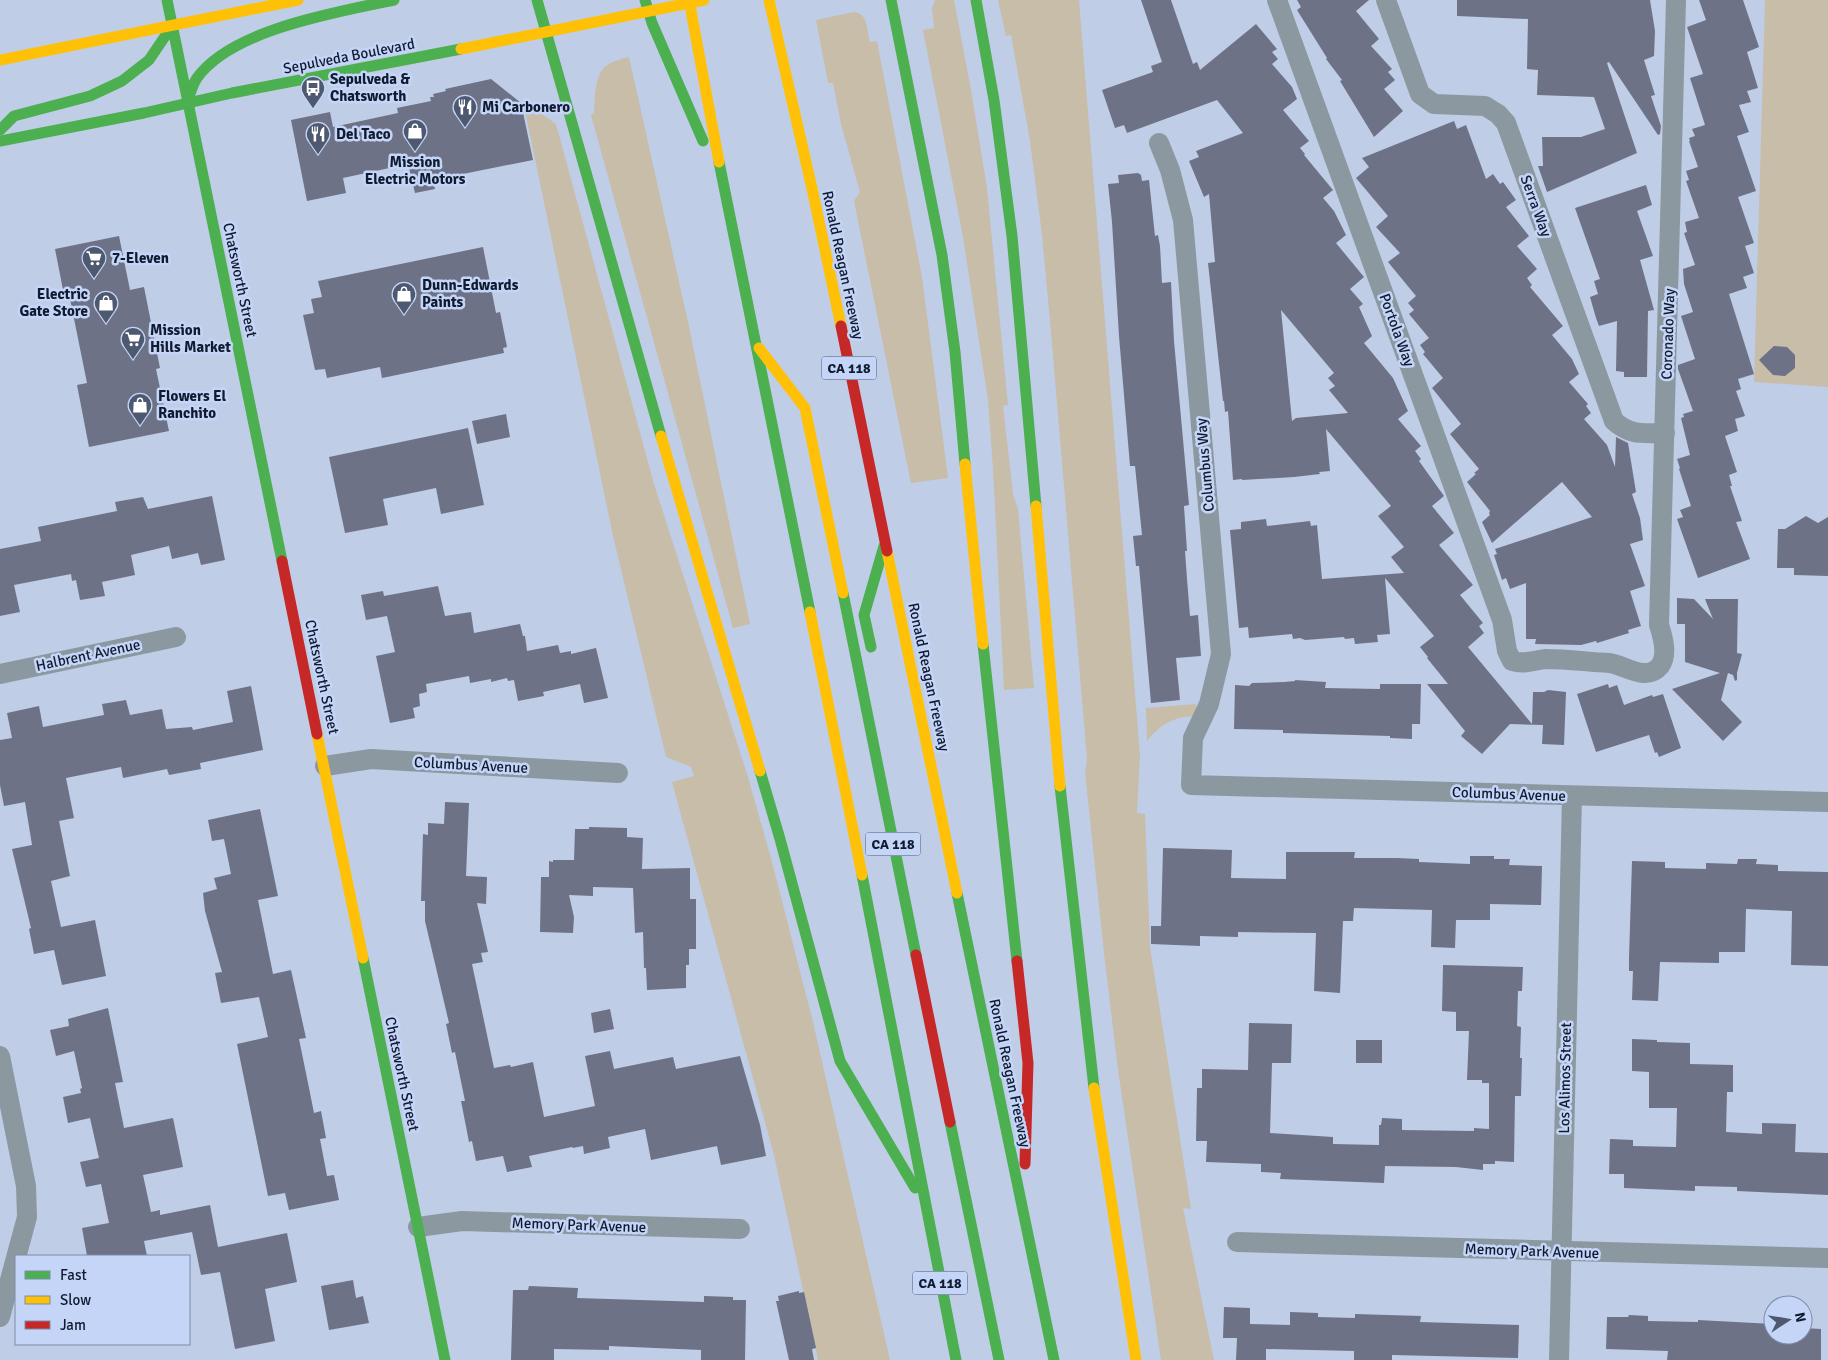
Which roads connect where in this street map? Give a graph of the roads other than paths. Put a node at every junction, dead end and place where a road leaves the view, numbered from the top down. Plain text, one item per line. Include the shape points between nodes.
1 (167, 0) edge
2 (298, 0) edge
3 (394, 0) edge
4 (537, 0) edge
5 (645, 0) edge
6 (689, 0) edge
7 (704, 0) edge
8 (769, 0) edge
9 (891, 0) edge
10 (1277, 0) edge
11 (1386, 0) edge
12 (1676, 0) edge
13 (976, 1) edge
14 (172, 26) junction
15 (547, 32) junction
16 (0, 60) edge
17 (187, 103) junction
18 (0, 130) edge
19 (0, 141) edge
20 (1159, 143) dead end
21 (724, 190) junction
22 (755, 343) junction
23 (1665, 433) junction
24 (885, 542) junction
25 (176, 637) dead end
26 (874, 661) dead end
27 (1659, 667) joint
28 (0, 674) edge
29 (324, 766) junction
30 (618, 773) dead end
31 (1190, 785) joint
32 (1572, 796) junction
33 (1828, 802) edge
34 (0, 1056) edge
35 (925, 1206) junction
36 (1023, 1209) junction
37 (418, 1227) junction
38 (740, 1229) dead end
39 (1236, 1242) dead end
40 (1561, 1252) junction
41 (17, 1255) edge
42 (1828, 1258) edge
43 (15, 1261) edge
44 (0, 1317) edge
45 (445, 1360) edge
46 (956, 1360) edge
47 (999, 1360) edge
48 (1054, 1360) edge
49 (1136, 1360) edge
50 (1560, 1360) edge

1 - 14 main road, Chatsworth Street
2 - 14 main road
3 - 17 main road via 301,21 235,46 210,62 197,78
4 - 15 main road
5 - 21 main road
6 - 21 main road, CA 118
7 - 15 main road, Sepulveda Boulevard
8 - 24 main road, Ronald Reagan Freeway / CA 118 via 813,193
9 - 36 main road via 942,255 955,352 1028,1063
10 - 27 street, Portola Way via 1499,610 1507,651 1512,660 1520,663 1545,659 1614,663 1641,672 1652,672
11 - 23 street, Serra Way via 1420,94 1434,104 1485,106 1506,123 1614,421 1625,431
12 - 23 street, Coronado Way
13 - 49 main road via 1012,236 1063,817 1086,1024
14 - 16 main road
14 - 17 main road, Chatsworth Street
14 - 18 main road via 162,44 136,73 108,90 13,117
15 - 17 main road, Sepulveda Boulevard
15 - 35 main road via 646,387 780,839 840,1061
17 - 19 main road, Sepulveda Boulevard
17 - 29 main road, Chatsworth Street
20 - 31 street, Columbus Way via 1184,220 1221,654 1209,704 1192,738
21 - 22 main road, CA 118
22 - 35 main road, CA 118 via 820,659
22 - 47 main road, CA 118 via 805,408
23 - 27 street, Coronado Way via 1659,625 1664,658
24 - 26 main road, CA 118 via 864,616
24 - 36 main road, Ronald Reagan Freeway / CA 118
25 - 28 street, Halbrent Avenue
29 - 30 street, Columbus Avenue via 371,760
29 - 37 main road, Chatsworth Street
31 - 32 street, Columbus Avenue
32 - 33 street, Columbus Avenue
32 - 40 street, Los Alimos Street
34 - 41 street via 26,1186 27,1217
35 - 46 main road, CA 118
36 - 48 main road, Ronald Reagan Freeway / CA 118
37 - 38 street, Memory Park Avenue via 462,1221
37 - 45 main road, Chatsworth Street
39 - 40 street, Memory Park Avenue
40 - 42 street, Memory Park Avenue
40 - 50 street, Los Alimos Street
43 - 44 street

